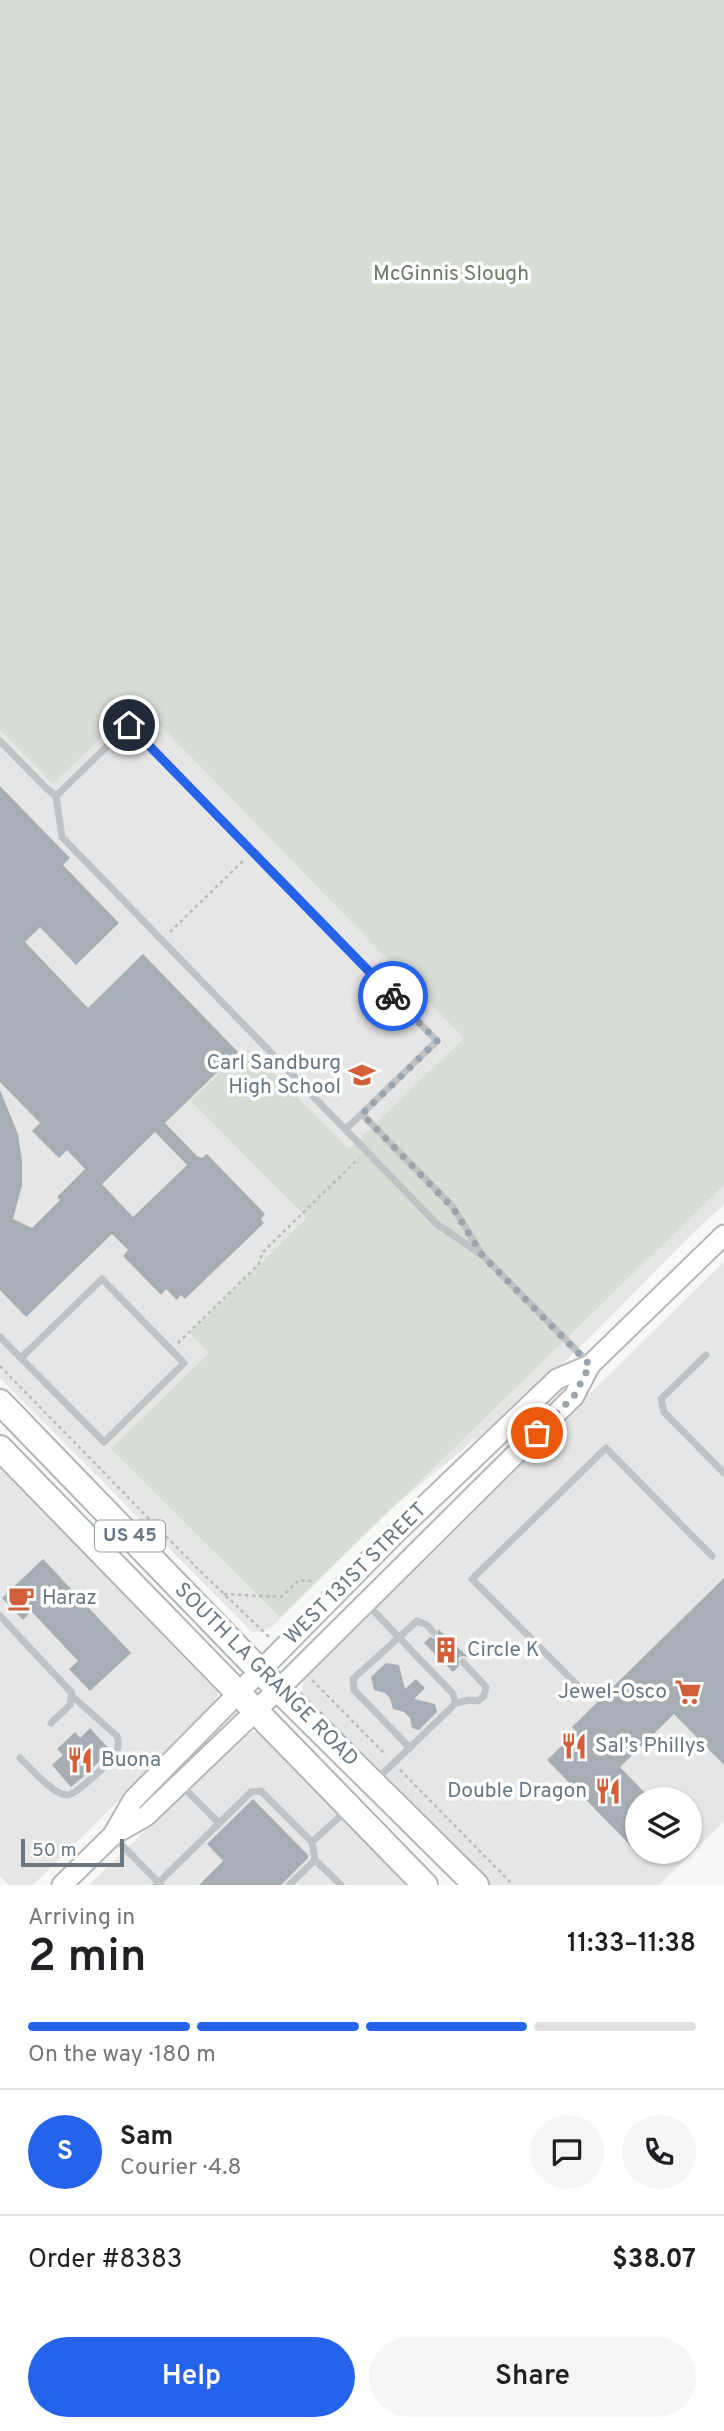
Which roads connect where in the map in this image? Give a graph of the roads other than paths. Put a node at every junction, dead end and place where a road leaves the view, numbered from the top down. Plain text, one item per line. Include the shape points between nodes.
1 (0, 741) edge
2 (56, 796) junction
3 (362, 1114) junction
4 (345, 1129) junction
5 (724, 1235) edge
6 (482, 1255) junction
7 (0, 1337) edge
8 (706, 1355) dead end
9 (21, 1358) junction
10 (590, 1365) junction
11 (0, 1402) edge
12 (0, 1448) edge
13 (724, 1473) edge
14 (712, 1556) dead end
15 (366, 1603) junction
16 (0, 1616) edge
17 (434, 1633) dead end
18 (398, 1636) junction
19 (463, 1662) dead end
20 (259, 1670) junction
21 (578, 1685) dead end
22 (278, 1689) junction
23 (237, 1691) junction
24 (73, 1696) junction
25 (456, 1703) junction
26 (256, 1710) junction
27 (51, 1723) dead end
28 (410, 1748) junction
29 (20, 1758) dead end
30 (373, 1783) junction
31 (180, 1784) junction
32 (350, 1807) junction
33 (219, 1823) junction
34 (113, 1836) junction
35 (312, 1842) junction
36 (315, 1860) junction
37 (67, 1883) edge
38 (158, 1884) edge
39 (337, 1884) edge
40 (289, 1885) edge
41 (425, 1885) edge
42 (475, 1885) edge

1 - 2 lane
2 - 3 lane via 129,725 437,1041
2 - 4 lane via 62,837
3 - 4 lane
3 - 6 lane via 453,1208
4 - 6 lane via 437,1224
5 - 10 street, WEST 131ST STREET
6 - 10 lane
7 - 9 lane
8 - 13 lane via 661,1399 664,1412
9 - 9 lane via 102,1279 184,1363 104,1442
10 - 15 street, WEST 131ST STREET via 574,1396
10 - 20 street, WEST 131ST STREET via 557,1379
11 - 20 highway, SOUTH LA GRANGE ROAD / US 45
12 - 23 highway, SOUTH LA GRANGE ROAD / US 45
14 - 21 lane via 606,1448 472,1578
15 - 18 lane
15 - 22 street, WEST 131ST STREET
16 - 24 lane
17 - 18 lane via 417,1621
18 - 25 lane via 453,1694
18 - 28 lane via 353,1679 354,1690
19 - 25 lane via 486,1687 478,1701
20 - 22 highway, SOUTH LA GRANGE ROAD / US 45
20 - 23 street, WEST 131ST STREET
22 - 26 street, WEST 131ST STREET
22 - 30 highway, SOUTH LA GRANGE ROAD / US 45
23 - 26 highway, SOUTH LA GRANGE ROAD / US 45
23 - 34 street, WEST 131ST STREET via 133,1800
24 - 27 lane
24 - 29 lane via 117,1736 116,1754 67,1795 55,1791
25 - 28 lane
26 - 31 street, WEST 131ST STREET
26 - 32 highway, SOUTH LA GRANGE ROAD / US 45
28 - 30 lane
30 - 42 highway, SOUTH LA GRANGE ROAD / US 45
31 - 33 lane
31 - 34 street, WEST 131ST STREET via 146,1816
32 - 35 lane
32 - 41 highway, SOUTH LA GRANGE ROAD / US 45
33 - 35 lane via 251,1792 261,1791
33 - 38 lane
34 - 37 street, WEST 131ST STREET
34 - 38 lane
35 - 36 lane
36 - 39 lane
36 - 40 lane

